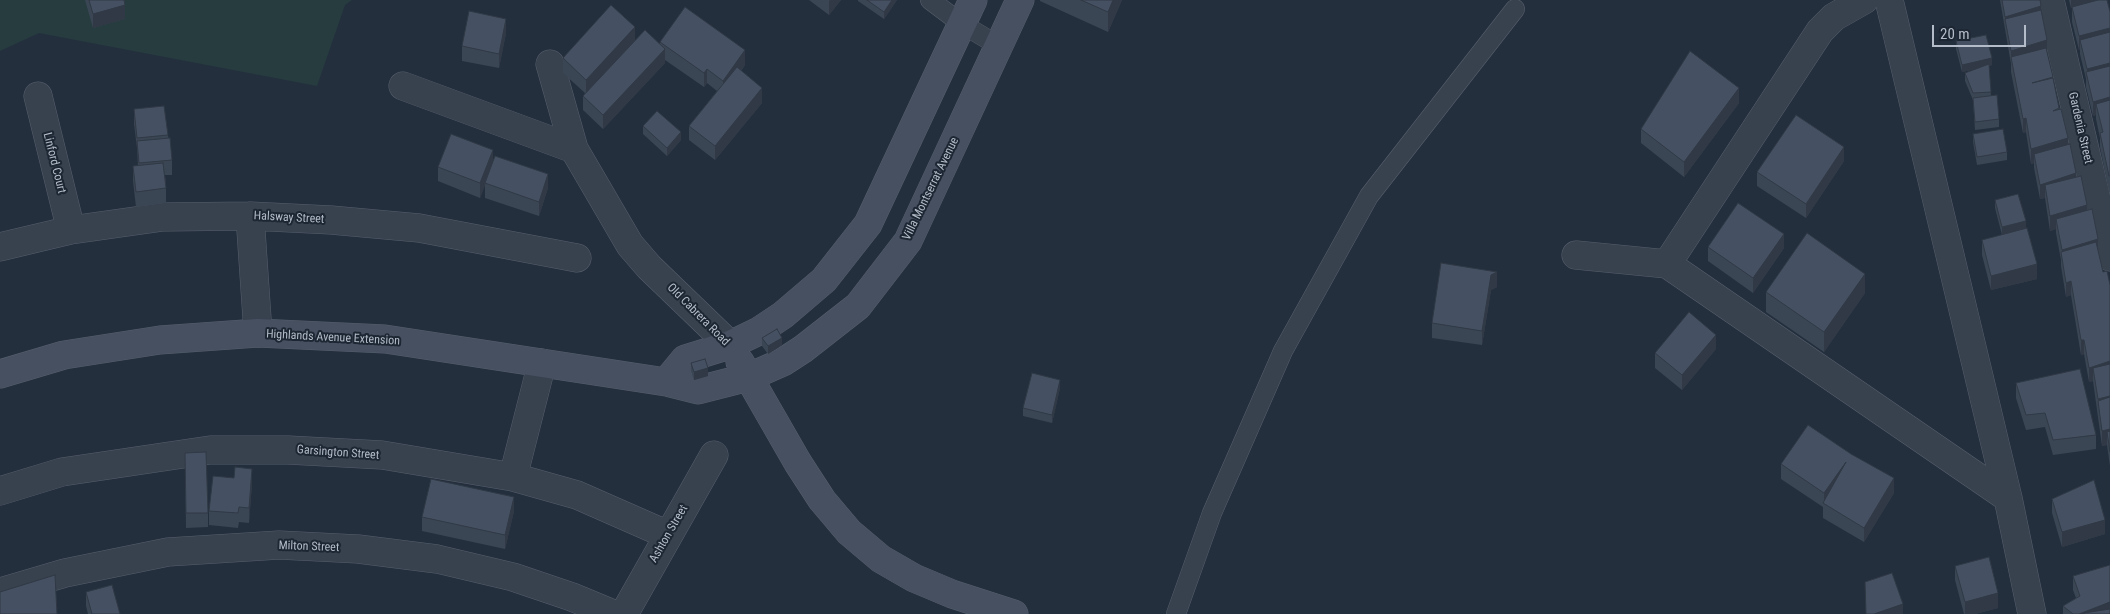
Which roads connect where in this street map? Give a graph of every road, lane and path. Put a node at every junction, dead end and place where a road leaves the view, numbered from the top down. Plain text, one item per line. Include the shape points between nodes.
1 (930, 0) edge
2 (1020, 0) edge
3 (1864, 0) edge
4 (1889, 0) edge
5 (2050, 0) edge
6 (1515, 9) dead end
7 (968, 12) edge
8 (999, 46) junction
9 (550, 64) dead end
10 (403, 86) dead end
11 (38, 96) dead end
12 (574, 149) junction
13 (250, 216) junction
14 (71, 230) junction
15 (0, 247) edge
16 (1576, 255) dead end
17 (2110, 257) edge
18 (577, 258) dead end
19 (1668, 264) junction
20 (258, 333) junction
21 (730, 345) junction
22 (542, 363) junction
23 (0, 374) edge
24 (749, 377) junction
25 (666, 382) junction
26 (714, 455) dead end
27 (513, 477) junction
28 (0, 491) edge
29 (2008, 498) junction
30 (668, 535) junction
31 (0, 592) edge
32 (613, 614) edge
33 (624, 614) edge
34 (1014, 614) edge
35 (1176, 614) edge
36 (2032, 614) edge

1 - 7 lane
2 - 8 street, Villa Montserrat Avenue
3 - 19 street via 1834,17 1820,31
4 - 29 street
5 - 17 street, Gardenia Street
6 - 35 lane via 1369,196 1283,351 1212,513
7 - 8 lane
7 - 21 street via 868,224 824,280 783,315
8 - 24 street, Villa Montserrat Avenue via 908,241 858,306 803,349
9 - 12 street, Old Cabrera Road
10 - 12 street
11 - 14 street, Linford Court
12 - 21 street, Old Cabrera Road via 630,245
13 - 14 street, Halsway Street via 163,217
13 - 18 street, Halsway Street via 419,228
13 - 20 street
14 - 15 street, Halsway Street
16 - 19 street
19 - 29 street
20 - 22 street, Highlands Avenue Extension via 385,339
20 - 23 street, Highlands Avenue Extension via 160,340 64,355
21 - 24 street, Old Cabrera Road
21 - 25 street via 685,359
22 - 25 street, Highlands Avenue Extension
22 - 27 street
24 - 25 street, Highlands Avenue Extension via 698,390
24 - 34 street, Old Cabrera Road via 798,463 848,532 881,559 914,578
26 - 30 street, Ashton Street
27 - 28 street, Garsington Street via 382,455 210,450 62,472
27 - 30 street, Garsington Street via 577,495
29 - 36 street
30 - 33 street, Ashton Street
31 - 32 street, Milton Street via 65,573 168,552 279,545 358,549 437,559 513,577

